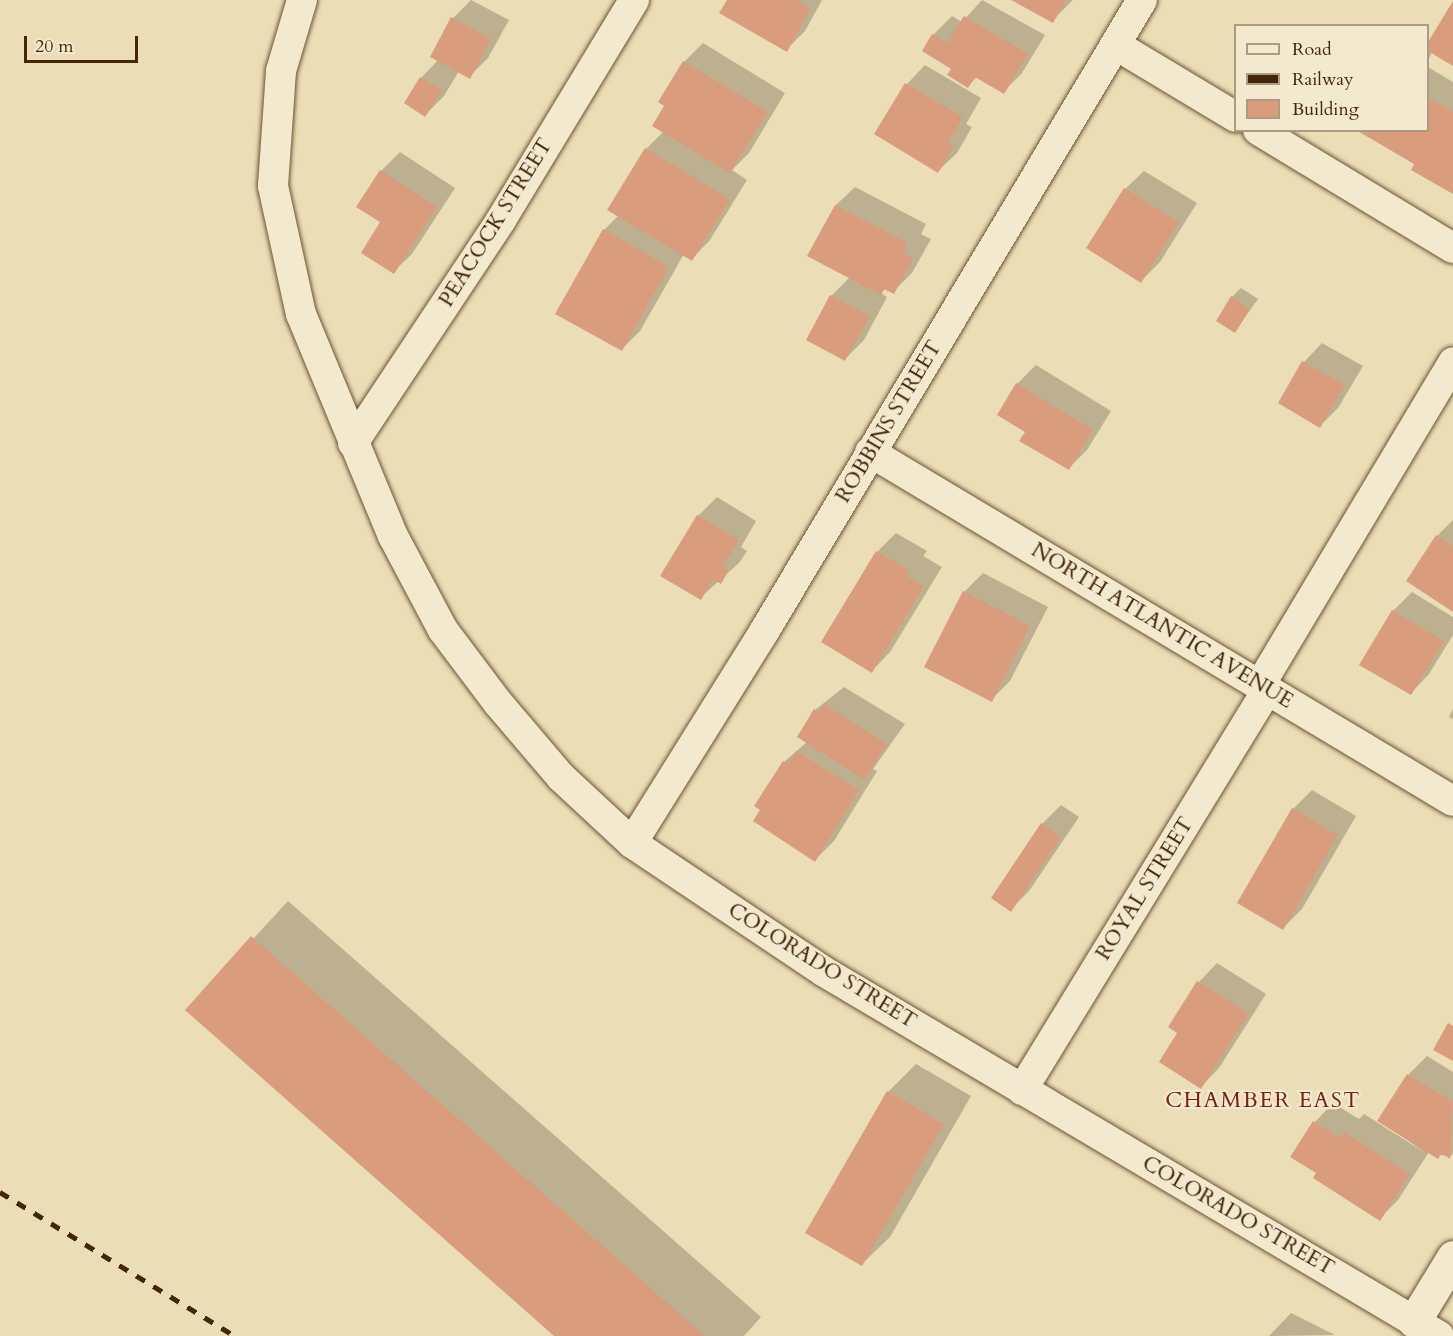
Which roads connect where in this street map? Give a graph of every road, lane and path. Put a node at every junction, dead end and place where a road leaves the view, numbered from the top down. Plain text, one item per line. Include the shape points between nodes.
1 (302, 0) edge
2 (634, 0) edge
3 (1142, 0) edge
4 (1116, 45) junction
5 (1234, 116) edge
6 (1261, 132) edge
7 (1453, 249) edge
8 (1453, 362) edge
9 (353, 443) junction
10 (870, 452) junction
11 (1264, 687) junction
12 (1453, 801) edge
13 (632, 843) junction
14 (1022, 1089) junction
15 (1453, 1257) edge
16 (1426, 1328) edge

1 - 9 street, COLORADO STREET via 281,71 273,186 301,314
2 - 9 street, PEACOCK STREET via 501,220
3 - 4 street, ROBBINS STREET
4 - 5 street
4 - 10 street, ROBBINS STREET
6 - 7 street
8 - 11 street, ROYAL STREET
9 - 13 street, COLORADO STREET via 393,537 443,630 561,777
10 - 11 street, NORTH ATLANTIC AVENUE
10 - 13 street, ROBBINS STREET
11 - 12 street, NORTH ATLANTIC AVENUE
11 - 14 street, ROYAL STREET
13 - 14 street, COLORADO STREET via 823,971
14 - 16 street, COLORADO STREET
15 - 16 street

